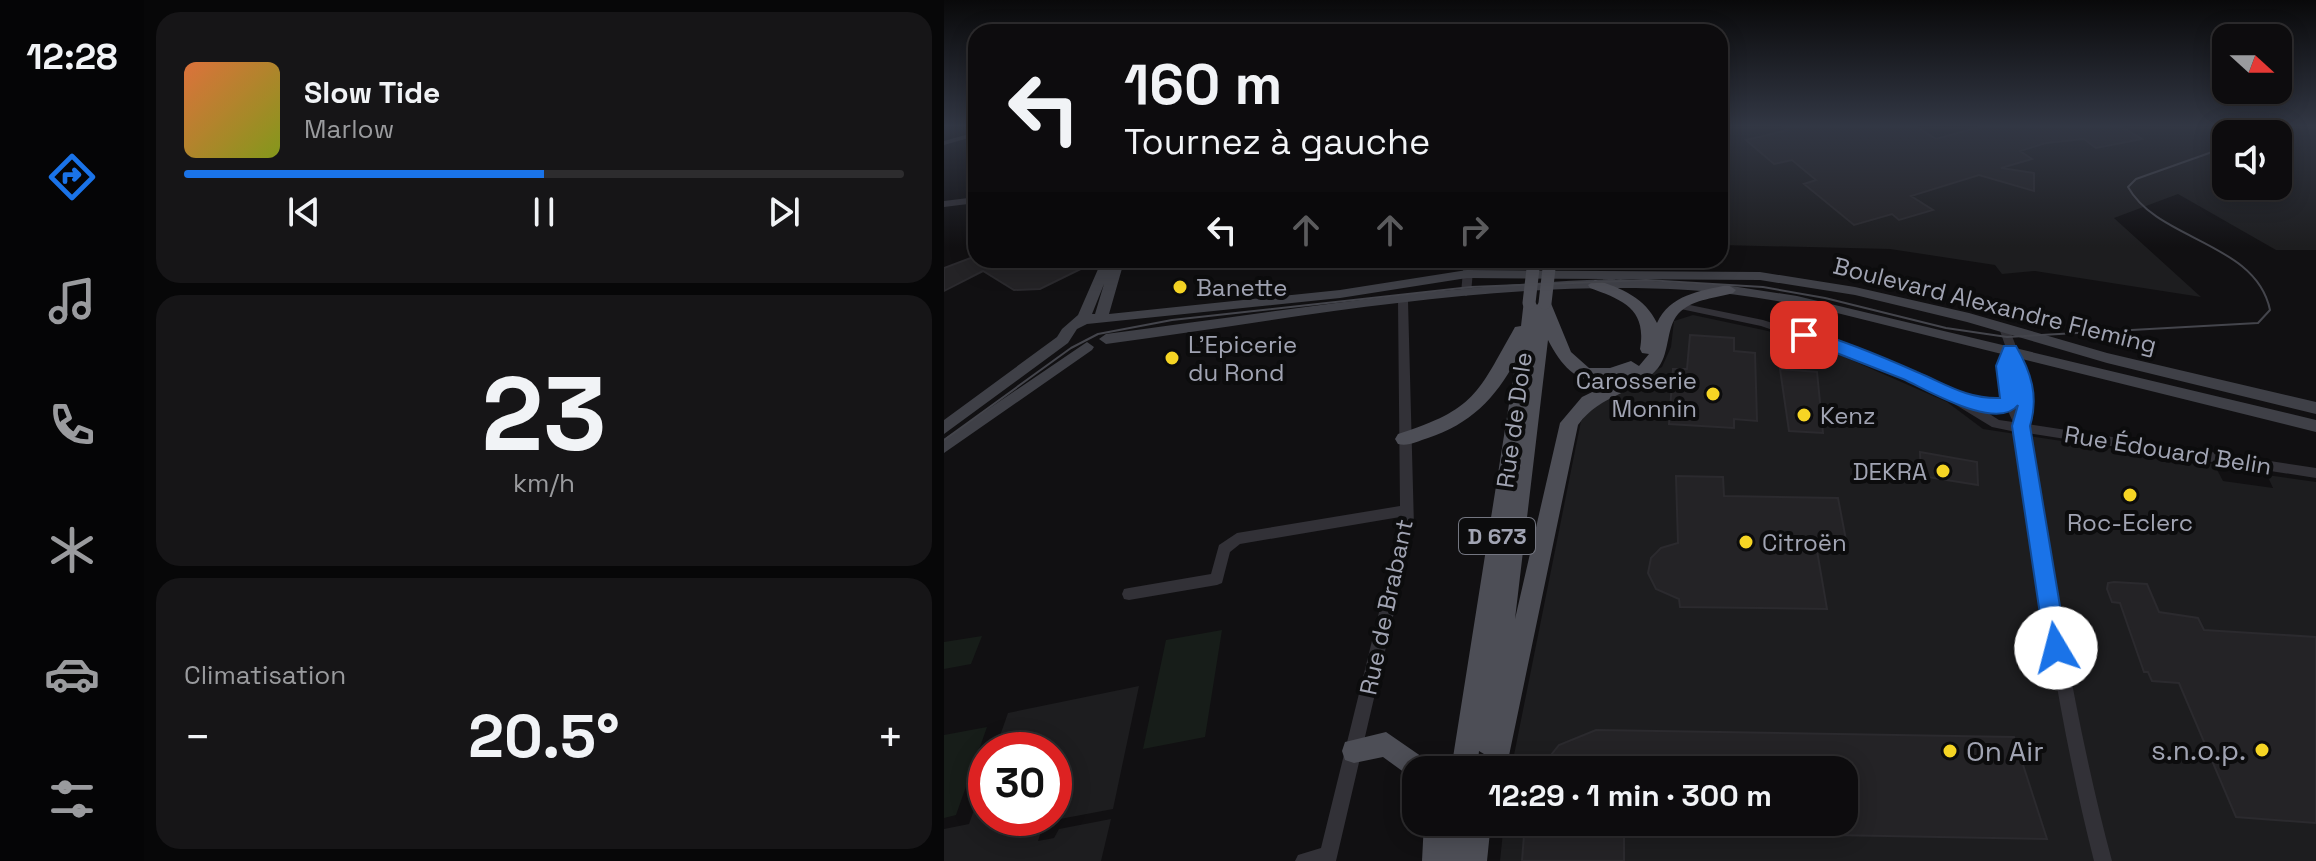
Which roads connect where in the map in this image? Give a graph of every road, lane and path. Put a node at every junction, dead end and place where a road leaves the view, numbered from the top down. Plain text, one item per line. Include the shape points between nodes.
1 (968, 201) edge
2 (944, 204) edge
3 (1105, 268) edge
4 (1117, 268) edge
5 (1463, 268) edge
6 (1468, 268) edge
7 (1479, 268) edge
8 (1535, 268) edge
9 (1548, 268) edge
10 (1616, 268) edge
11 (1723, 268) edge
12 (1760, 276) junction
13 (1599, 279) junction
14 (1728, 290) junction
15 (1466, 293) junction
16 (1403, 301) junction
17 (1537, 306) junction
18 (1680, 306) junction
19 (1106, 318) junction
20 (1073, 326) junction
21 (2004, 328) junction
22 (1106, 339) junction
23 (1063, 340) junction
24 (1087, 347) junction
25 (2010, 350) junction
26 (1956, 399) junction
27 (2010, 405) junction
28 (2316, 408) edge
29 (2021, 426) junction
30 (2316, 426) edge
31 (944, 428) edge
32 (1404, 439) junction
33 (944, 447) edge
34 (2316, 473) edge
35 (1407, 510) junction
36 (1129, 594) dead end
37 (1354, 751) junction
38 (1466, 756) edge
39 (1487, 756) edge
40 (1496, 756) edge
41 (1402, 757) edge
42 (1437, 836) edge
43 (1460, 836) edge
44 (1475, 836) edge
45 (1327, 859) edge
46 (1466, 860) edge
47 (1304, 861) edge
48 (1436, 861) edge
49 (2103, 861) edge

1 - 2 street
3 - 20 street via 1084,317
4 - 19 street
5 - 19 street, Boulevard Alexandre Fleming via 1340,294
6 - 15 street
7 - 13 street, Boulevard Alexandre Fleming
8 - 17 main road, Rue de Dole / D 673, bridge
9 - 17 main road, Rue de Dole / D 673, bridge
10 - 13 street
11 - 12 street
12 - 13 street, Boulevard Alexandre Fleming
12 - 21 street, Boulevard Alexandre Fleming via 1855,291
13 - 14 street, Boulevard Alexandre Fleming
13 - 15 street, Boulevard Alexandre Fleming
13 - 17 main road via 1629,298 1649,321 1643,358 1621,371 1594,373 1574,367 1565,360
14 - 18 main road
14 - 25 street, Boulevard Alexandre Fleming via 1846,310
15 - 16 street, Boulevard Alexandre Fleming
16 - 22 street, Boulevard Alexandre Fleming
16 - 32 street, Rue de Brabant
17 - 32 main road via 1487,395 1449,425
17 - 38 main road, Rue de Dole / D 673
17 - 39 main road, Rue de Dole / D 673
18 - 26 street, Rue Édouard Belin via 1804,335
18 - 40 main road via 1666,320 1661,349 1651,365 1596,393 1569,423
19 - 20 street, Boulevard Alexandre Fleming
19 - 22 street via 1115,327
20 - 23 street
21 - 25 street
21 - 28 street, Boulevard Alexandre Fleming
22 - 24 street, Boulevard Alexandre Fleming
23 - 24 street via 1071,348
23 - 31 street
24 - 33 street, Boulevard Alexandre Fleming
25 - 27 street via 2004,366
25 - 29 street via 2021,369 2027,406
25 - 30 street, Boulevard Alexandre Fleming
26 - 27 street, Rue Édouard Belin
26 - 29 street, Rue Édouard Belin via 1985,420
27 - 29 street
29 - 34 street, Rue Édouard Belin
29 - 49 street via 2064,702
32 - 35 street, Rue de Brabant
35 - 36 street via 1237,539 1224,549 1217,579
35 - 37 street, Rue de Brabant via 1404,547
37 - 41 main road via 1386,744
37 - 45 street, Rue de Brabant
42 - 48 main road
43 - 46 main road
44 - 46 main road
45 - 47 street

